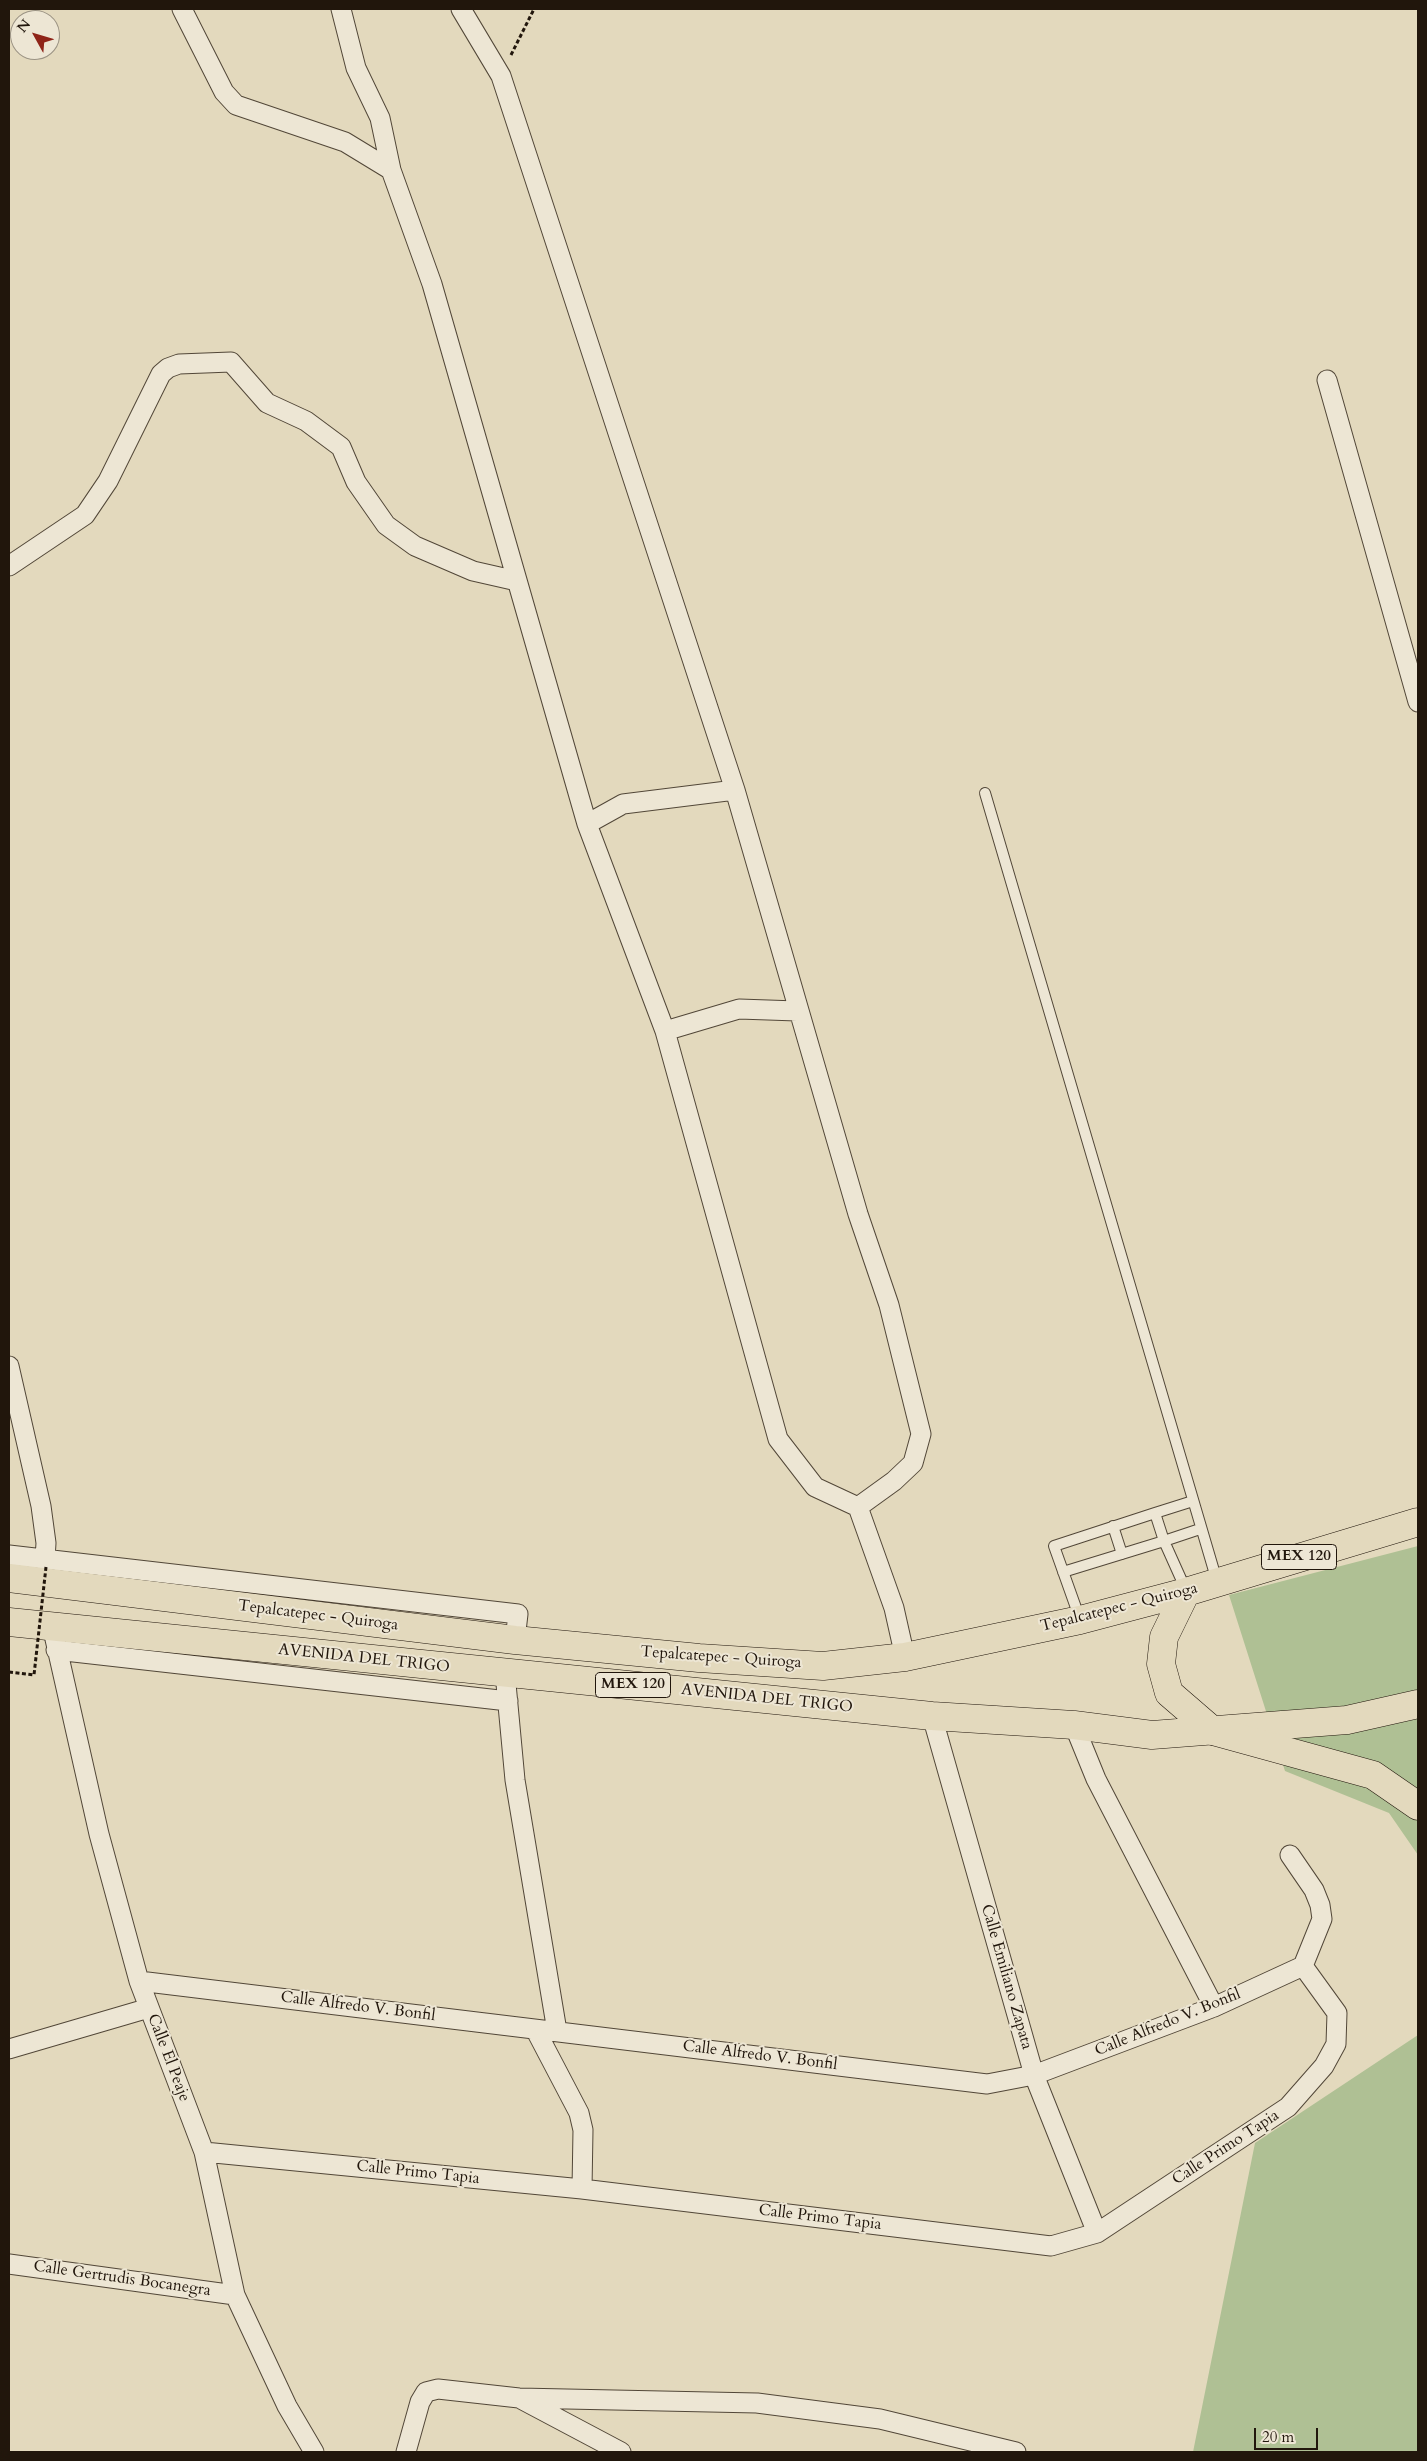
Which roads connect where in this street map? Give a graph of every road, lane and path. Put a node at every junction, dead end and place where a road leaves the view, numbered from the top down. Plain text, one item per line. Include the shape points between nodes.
1 (182, 9) edge
2 (341, 9) edge
3 (461, 9) edge
4 (534, 9) edge
5 (501, 76) junction
6 (391, 170) junction
7 (1327, 380) dead end
8 (9, 566) edge
9 (517, 581) junction
10 (1418, 702) edge
11 (734, 790) junction
12 (985, 792) dead end
13 (588, 824) junction
14 (797, 1011) junction
15 (665, 1031) junction
16 (9, 1366) edge
17 (1193, 1502) junction
18 (858, 1507) junction
19 (1155, 1513) junction
20 (1418, 1522) edge
21 (1113, 1526) junction
22 (1200, 1529) junction
23 (1164, 1542) junction
24 (1122, 1554) junction
25 (9, 1555) edge
26 (46, 1563) junction
27 (1063, 1572) junction
28 (9, 1578) edge
29 (1217, 1582) junction
30 (1186, 1592) junction
31 (1080, 1620) junction
32 (9, 1622) edge
33 (54, 1638) junction
34 (515, 1640) junction
35 (905, 1657) junction
36 (823, 1666) junction
37 (9, 1672) edge
38 (505, 1673) junction
39 (508, 1701) junction
40 (821, 1704) junction
41 (1418, 1704) edge
42 (932, 1716) junction
43 (1074, 1725) junction
44 (1213, 1731) junction
45 (1418, 1806) edge
46 (1290, 1855) dead end
47 (1303, 1966) junction
48 (139, 1981) junction
49 (1214, 2007) junction
50 (149, 2008) junction
51 (535, 2029) junction
52 (556, 2031) junction
53 (9, 2049) edge
54 (1034, 2075) junction
55 (204, 2152) junction
56 (582, 2189) junction
57 (1097, 2233) junction
58 (9, 2264) edge
59 (235, 2295) junction
60 (519, 2398) junction
61 (314, 2452) edge
62 (406, 2452) edge
63 (621, 2452) edge
64 (1016, 2452) edge

1 - 6 street via 224,92 236,105 345,142
2 - 6 street via 356,68 380,118
3 - 5 street
4 - 5 path
5 - 11 street
6 - 9 street via 432,284
7 - 10 street
8 - 9 street via 86,515 108,481 161,374 179,364 231,362 267,403 306,421 341,447 356,482 386,525 415,546 472,571
9 - 13 street
11 - 13 street via 623,804
11 - 14 street
12 - 17 lane
13 - 15 street
14 - 15 street via 739,1009
14 - 18 street via 889,1305 921,1434 913,1463
15 - 18 street via 778,1439 815,1486
16 - 26 street via 41,1506
17 - 19 lane
17 - 22 lane
18 - 35 street via 894,1608
19 - 21 lane
19 - 23 lane
20 - 29 main road, Tepalcatepec - Quiroga / MEX 120
21 - 24 lane
21 - 27 lane via 1054,1546
22 - 23 lane
22 - 29 lane
23 - 24 lane
23 - 30 lane
24 - 27 lane
25 - 26 street
26 - 34 street via 518,1614
26 - 37 path, bridge via 34,1675
27 - 31 lane
28 - 34 main road, Tepalcatepec - Quiroga / MEX 120
29 - 30 main road, Tepalcatepec - Quiroga / MEX 120
30 - 31 main road, Tepalcatepec - Quiroga / MEX 120
30 - 44 main road via 1164,1637 1161,1664 1169,1693
31 - 35 main road, Tepalcatepec - Quiroga / MEX 120
32 - 33 main road, MEX 120
33 - 38 main road, AVENIDA DEL TRIGO / MEX 120
33 - 39 street
33 - 48 street, Calle El Peaje via 99,1834
34 - 36 main road, Tepalcatepec - Quiroga / MEX 120
35 - 36 main road, Tepalcatepec - Quiroga / MEX 120
36 - 40 main road
38 - 39 street
38 - 40 main road, AVENIDA DEL TRIGO / MEX 120
39 - 52 street via 514,1780
40 - 42 main road, AVENIDA DEL TRIGO / MEX 120
41 - 44 main road, MEX 120 via 1347,1720
42 - 43 main road, AVENIDA DEL TRIGO / MEX 120
42 - 54 street, Calle Emiliano Zapata
43 - 44 main road, AVENIDA DEL TRIGO / MEX 120 via 1152,1736
43 - 49 street via 1096,1779
44 - 45 main road via 1373,1775
46 - 47 street via 1314,1890 1322,1919
47 - 49 street, Calle Alfredo V. Bonfil
47 - 57 street, Calle Primo Tapia via 1337,2014 1336,2044 1324,2066 1288,2107
48 - 50 street, Calle El Peaje
48 - 51 street, Calle Alfredo V. Bonfil
49 - 54 street, Calle Alfredo V. Bonfil
50 - 53 street
50 - 55 street, Calle El Peaje
51 - 52 street, Calle Alfredo V. Bonfil
51 - 56 street via 579,2113 583,2130
52 - 54 street, Calle Alfredo V. Bonfil via 987,2084
54 - 57 street, Calle Emiliano Zapata
55 - 56 street, Calle Primo Tapia
55 - 59 street, Calle El Peaje
56 - 57 street, Calle Primo Tapia via 1051,2246
58 - 59 street, Calle Gertrudis Bocanegra
59 - 61 street, Calle El Peaje via 288,2406
60 - 62 street via 438,2388 426,2392 420,2402
60 - 63 street
60 - 64 street via 757,2403 880,2419

